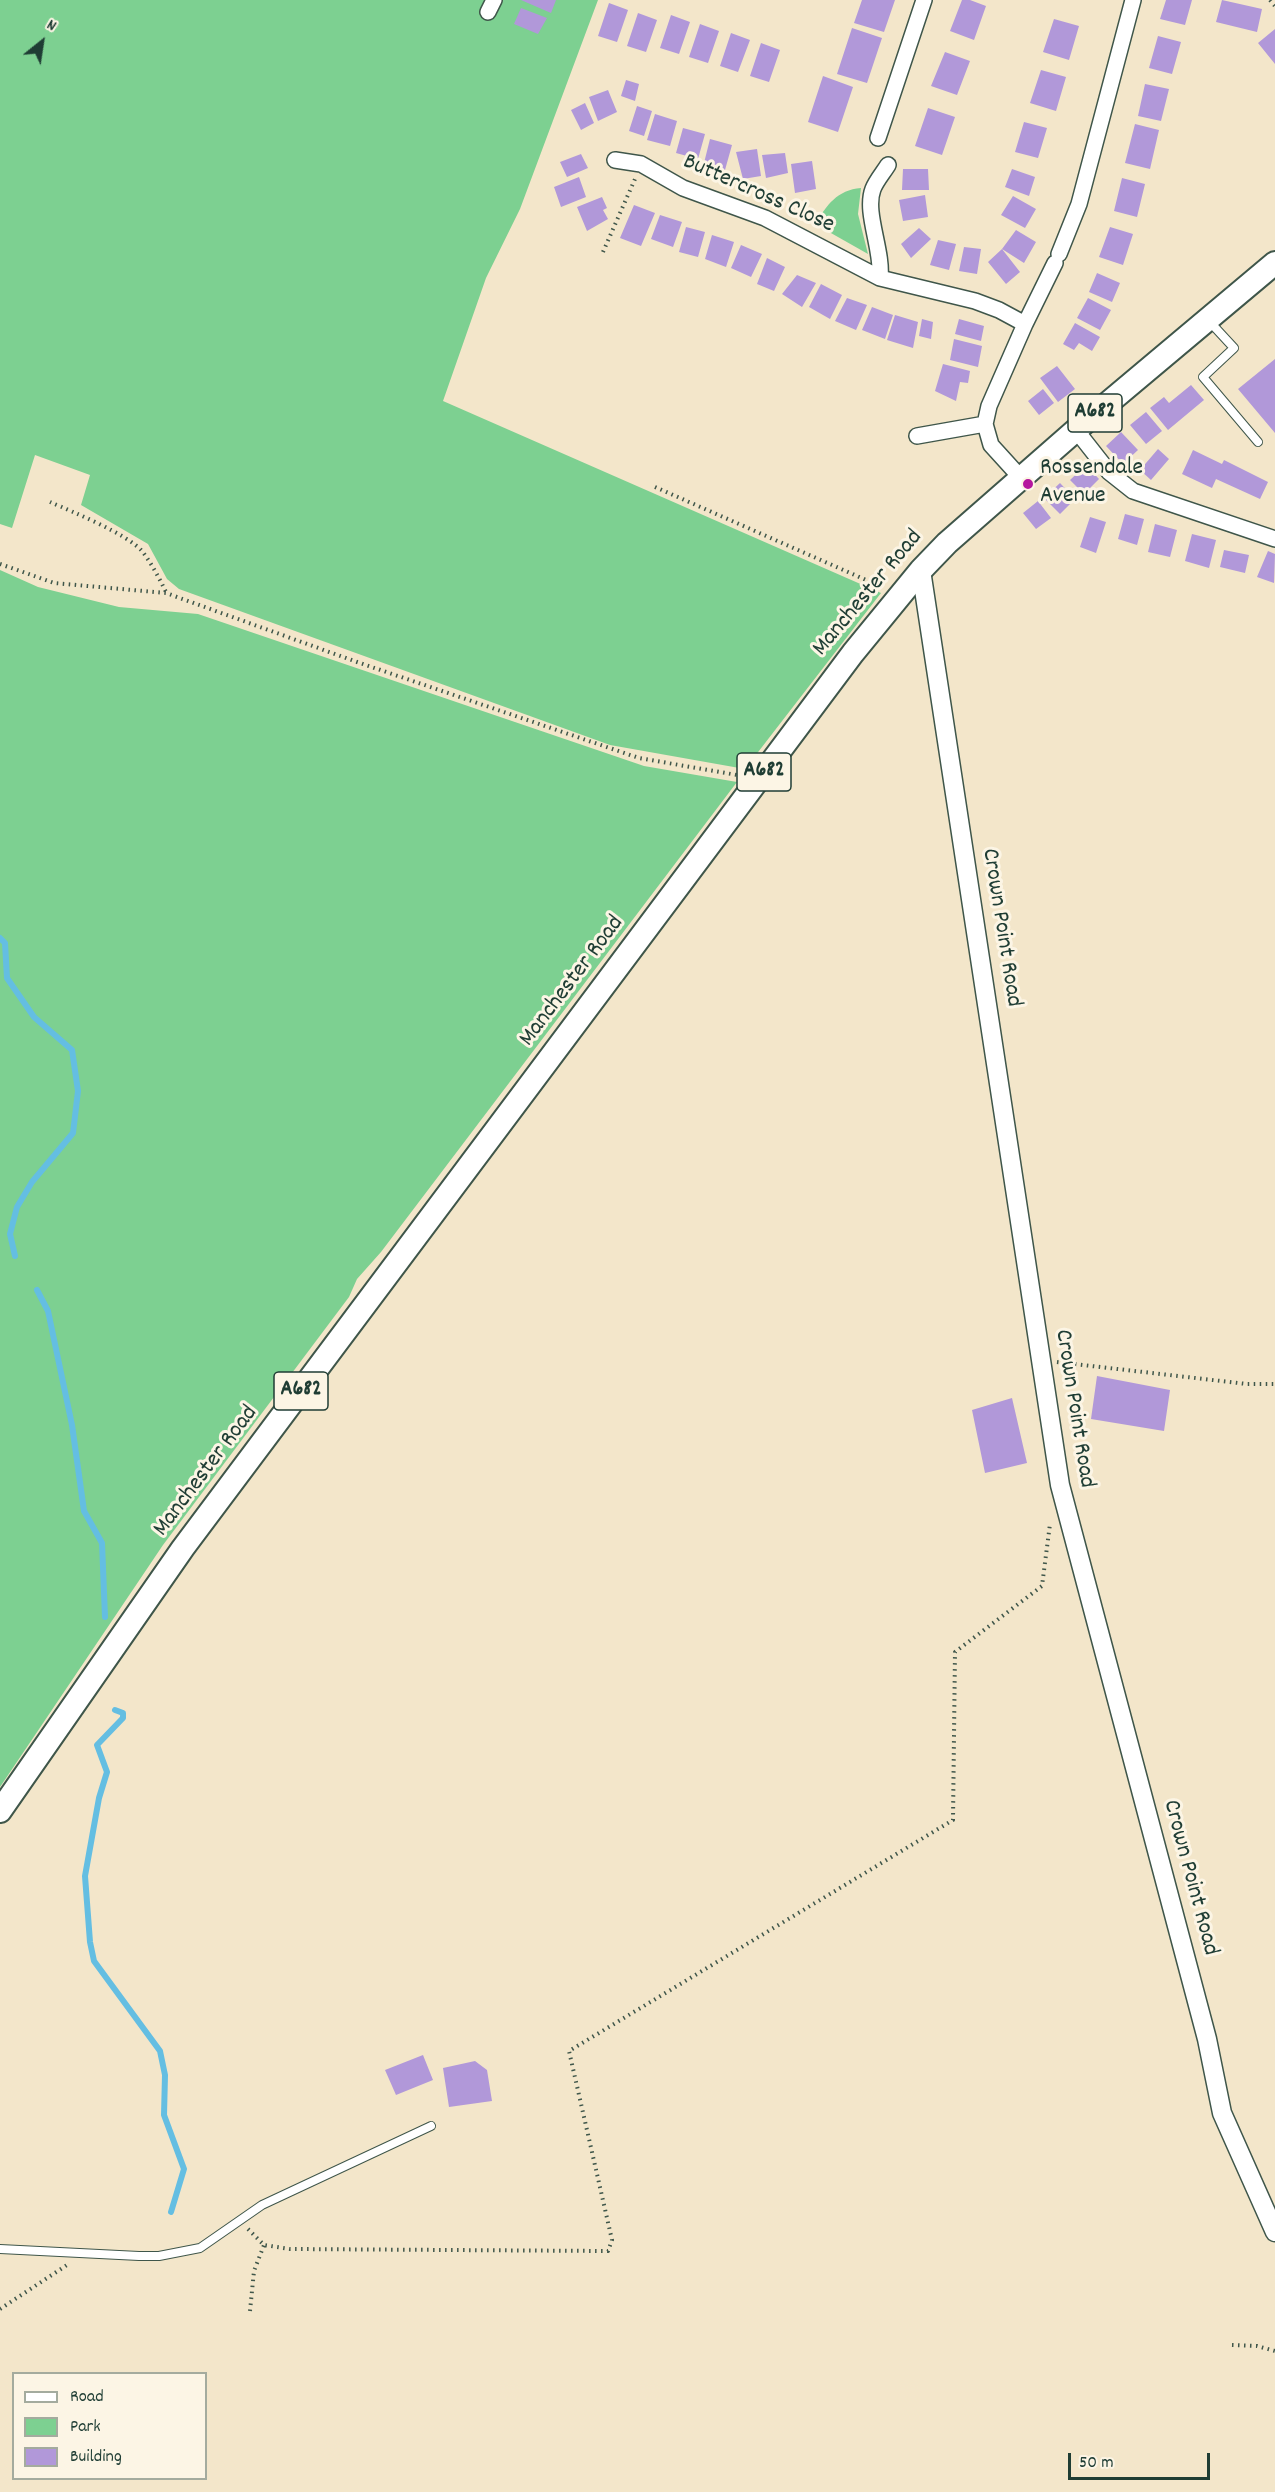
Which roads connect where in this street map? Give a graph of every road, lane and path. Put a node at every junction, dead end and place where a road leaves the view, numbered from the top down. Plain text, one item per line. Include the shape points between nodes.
1 (924, 0) edge
2 (1133, 0) edge
3 (1270, 0) edge
4 (1275, 6) edge
5 (878, 138) dead end
6 (615, 160) dead end
7 (641, 164) junction
8 (888, 165) dead end
9 (603, 252) dead end
10 (1275, 263) edge
11 (880, 278) junction
12 (1208, 320) junction
13 (1025, 324) junction
14 (985, 424) junction
15 (1076, 430) junction
16 (916, 436) dead end
17 (1258, 442) dead end
18 (1021, 478) junction
19 (655, 487) dead end
20 (50, 502) dead end
21 (1275, 539) edge
22 (0, 564) edge
23 (921, 570) junction
24 (166, 593) junction
25 (898, 598) junction
26 (758, 779) junction
27 (1041, 1360) junction
28 (1275, 1384) edge
29 (1052, 1515) dead end
30 (0, 1810) edge
31 (431, 2126) dead end
32 (238, 2221) junction
33 (1275, 2232) edge
34 (264, 2245) junction
35 (0, 2249) edge
36 (83, 2254) junction
37 (0, 2308) edge
38 (250, 2311) dead end
39 (1232, 2345) dead end
40 (1275, 2351) edge

1 - 5 street
2 - 13 street via 1079,204
3 - 4 path
6 - 7 street, Buttercross Close
7 - 9 path
7 - 11 street, Buttercross Close via 683,188 765,218
8 - 11 street, Buttercross Close via 872,190 871,215 881,262
10 - 12 main road, Manchester Road / A682
11 - 13 street, Buttercross Close via 975,301
12 - 15 main road, Manchester Road / A682
12 - 17 lane via 1234,348 1203,377
13 - 14 street
14 - 16 street
14 - 18 street via 991,445
15 - 18 main road, Manchester Road / A682
15 - 21 street via 1109,472 1133,491
18 - 23 main road, Manchester Road / A682
19 - 25 path via 881,586
20 - 24 path via 140,549
22 - 24 path via 54,583
23 - 25 main road, Manchester Road / A682
23 - 27 street, Crown Point Road
24 - 26 path via 639,758
25 - 26 main road, Manchester Road / A682
26 - 30 main road, Manchester Road / A682 via 183,1548
27 - 28 path
27 - 33 street, Crown Point Road via 1069,1525 1207,2039 1222,2113
29 - 34 path via 1042,1586 955,1652 953,1820 569,2051 612,2240 608,2251 290,2250
31 - 32 lane via 262,2205
32 - 34 path
32 - 36 lane via 200,2248 189,2251 159,2256
34 - 38 path via 254,2271
35 - 36 lane
36 - 37 path
39 - 40 path

